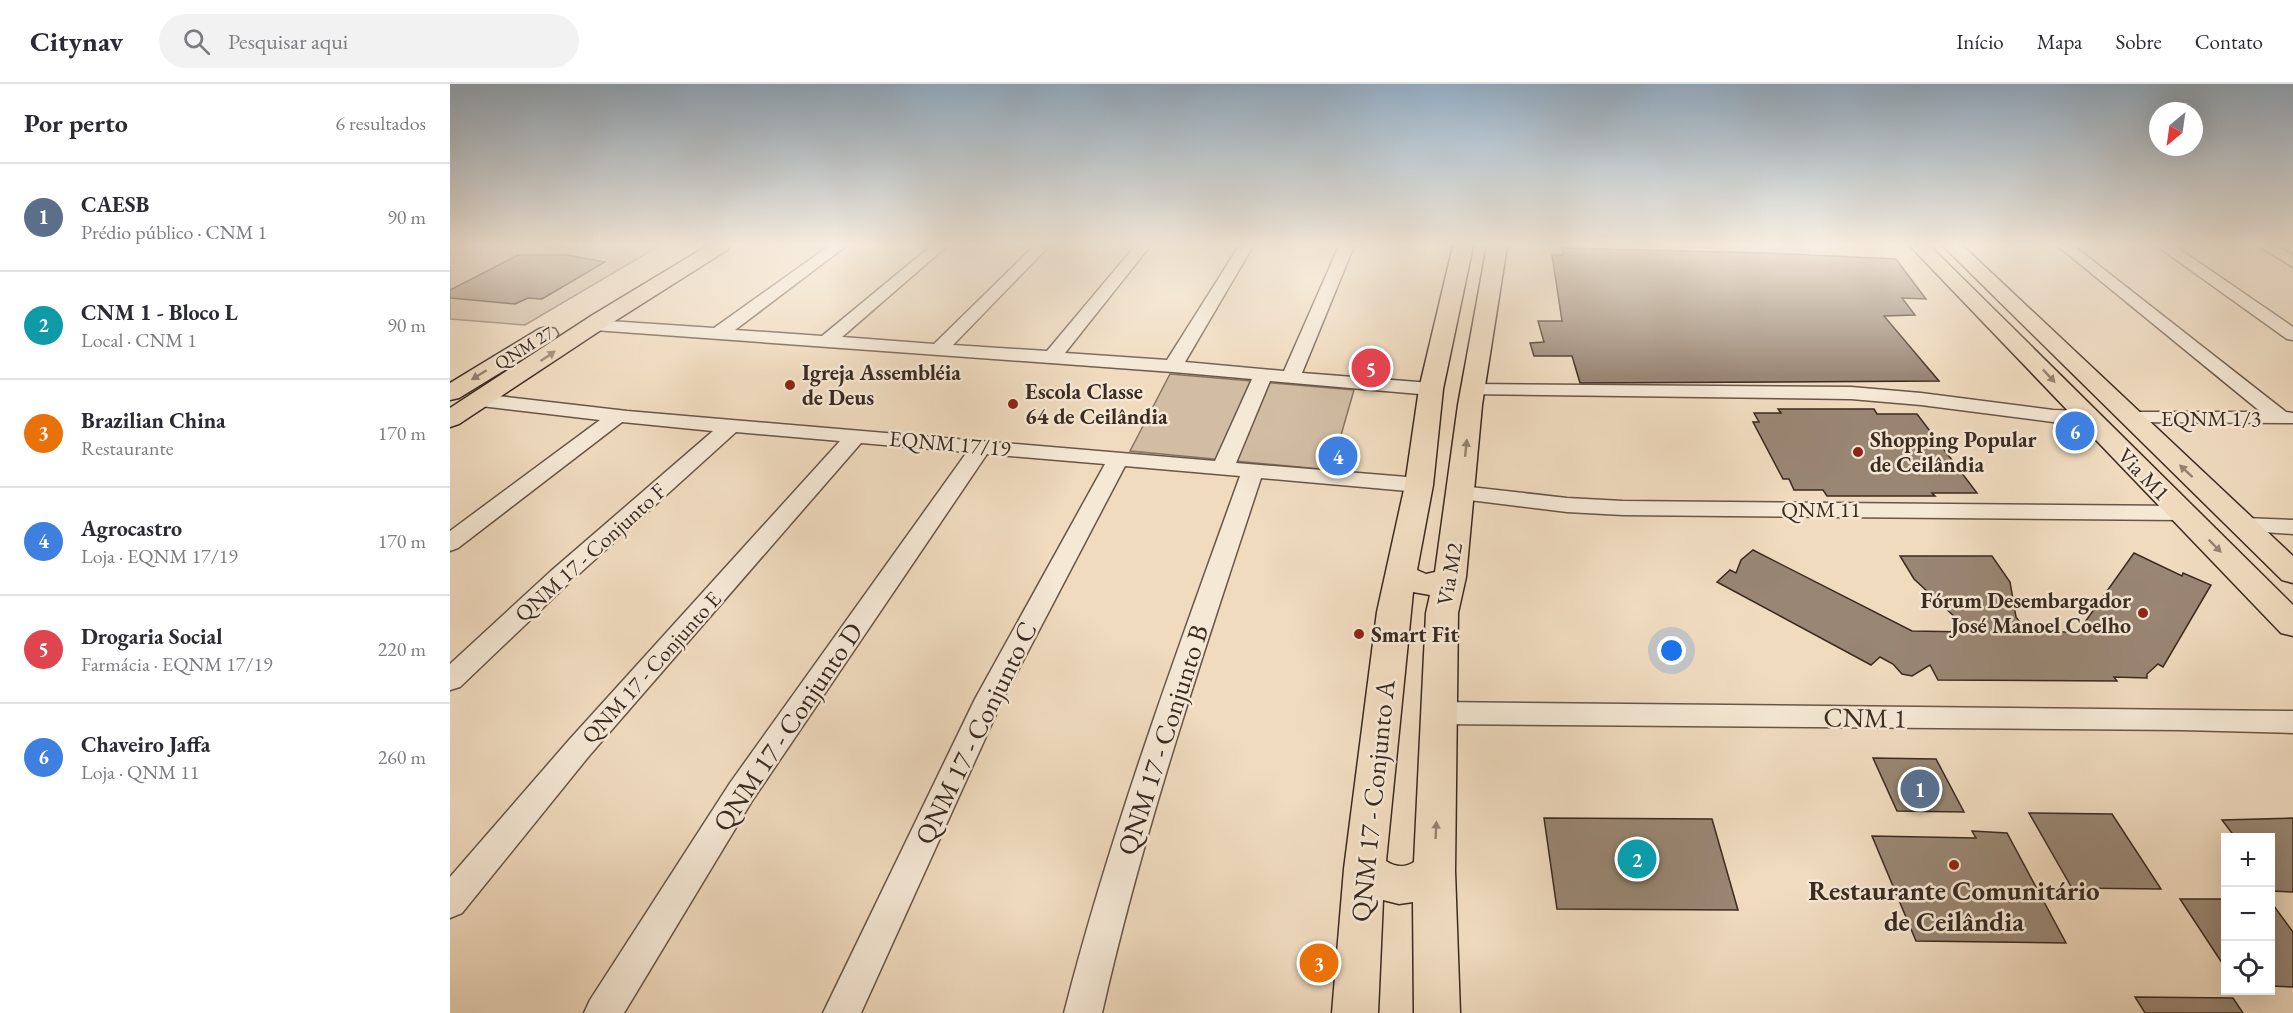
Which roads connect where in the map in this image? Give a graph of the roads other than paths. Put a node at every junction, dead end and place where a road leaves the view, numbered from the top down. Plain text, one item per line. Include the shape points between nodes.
1 (618, 289) edge
2 (646, 289) edge
3 (651, 289) edge
4 (779, 289) edge
5 (888, 289) edge
6 (999, 289) edge
7 (1107, 289) edge
8 (1220, 289) edge
9 (1328, 289) edge
10 (1454, 289) edge
11 (1489, 289) edge
12 (1962, 289) edge
13 (1998, 289) edge
14 (2122, 289) edge
15 (2227, 289) edge
16 (597, 323) junction
17 (1446, 327) junction
18 (1482, 331) junction
19 (720, 332) junction
20 (2293, 335) edge
21 (828, 340) junction
22 (2014, 341) junction
23 (2053, 342) junction
24 (939, 349) junction
25 (1051, 358) junction
26 (1173, 366) junction
27 (1263, 375) junction
28 (1290, 378) junction
29 (1431, 388) junction
30 (1473, 390) junction
31 (450, 393) edge
32 (481, 400) junction
33 (619, 415) junction
34 (2086, 415) junction
35 (2130, 418) junction
36 (2287, 418) edge
37 (450, 419) edge
38 (732, 425) junction
39 (856, 436) junction
40 (982, 446) junction
41 (1119, 458) junction
42 (1222, 468) junction
43 (1253, 469) junction
44 (1419, 485) junction
45 (1461, 493) junction
46 (2182, 513) junction
47 (2244, 525) junction
48 (2293, 527) edge
49 (450, 543) edge
50 (1400, 572) junction
51 (2293, 573) edge
52 (1450, 577) junction
53 (2257, 588) junction
54 (2293, 588) edge
55 (1393, 612) junction
56 (1442, 613) junction
57 (2293, 625) edge
58 (450, 680) edge
59 (1437, 713) junction
60 (2293, 722) edge
61 (1365, 869) junction
62 (1434, 871) junction
63 (450, 902) edge
64 (603, 1013) edge
65 (843, 1013) edge
66 (1083, 1013) edge
67 (1356, 1013) edge
68 (1437, 1013) edge

1 -> 31 main road, QNM 27
2 - 16 main road
3 - 16 main road
4 - 19 street
5 - 21 street
6 - 24 street
7 - 25 street
8 - 26 street
9 - 28 street
10 - 17 main road
11 - 18 main road, Via M2
12 - 22 main road, Via M1
13 - 23 main road, Via M1
14 - 36 street
15 - 20 street
16 - 19 street
32 -> 16 main road
17 - 18 main road via 1466,334
17 - 29 main road
18 - 30 main road, Via M2
19 - 21 street
21 - 24 street
22 - 23 main road via 2028,345
22 -> 34 main road, Via M1
23 - 35 main road, Via M1
24 - 25 street
25 - 26 street
26 - 27 street
27 - 28 street
27 - 42 street
28 - 29 street
29 - 44 main road
30 - 34 street via 1851,393 2053,416
45 -> 30 main road, Via M2
32 - 33 street, EQNM 17/19
32 - 37 main road
33 - 38 street, EQNM 17/19
33 - 49 street
34 - 46 main road, Via M1
35 - 36 street, EQNM 1/3
47 -> 35 main road, Via M1
38 - 39 street, EQNM 17/19
38 - 58 street, QNM 17 - Conjunto F
39 - 40 street, EQNM 17/19
39 - 63 street, QNM 17 - Conjunto E via 579,748
40 - 41 street, EQNM 17/19
40 - 64 street, QNM 17 - Conjunto D via 741,792
41 - 42 street, EQNM 17/19
41 - 65 street, QNM 17 - Conjunto C via 989,699
42 - 43 street, EQNM 17/19
43 - 44 street, EQNM 17/19
43 - 66 street, QNM 17 - Conjunto B via 1141,802 1100,938
44 - 50 main road, QNM 17 - Conjunto A
45 - 46 street, QNM 11 via 1623,508
45 - 52 main road, Via M2
46 -> 53 main road, Via M1
47 - 48 street
47 - 51 main road, Via M1
50 - 52 main road via 1416,584 1442,583
50 - 55 main road, QNM 17 - Conjunto A
52 - 56 main road, Via M2
53 - 54 main road via 2257,581 2268,579
53 - 57 main road, Via M1
55 - 56 main road via 1407,602 1432,606
55 - 61 main road, QNM 17 - Conjunto A
56 - 59 main road, Via M2
59 - 60 street, CNM 1
62 -> 59 main road, Via M2
61 - 62 main road via 1377,879 1407,886
61 - 67 main road, QNM 17 - Conjunto A
62 - 68 main road, Via M2

